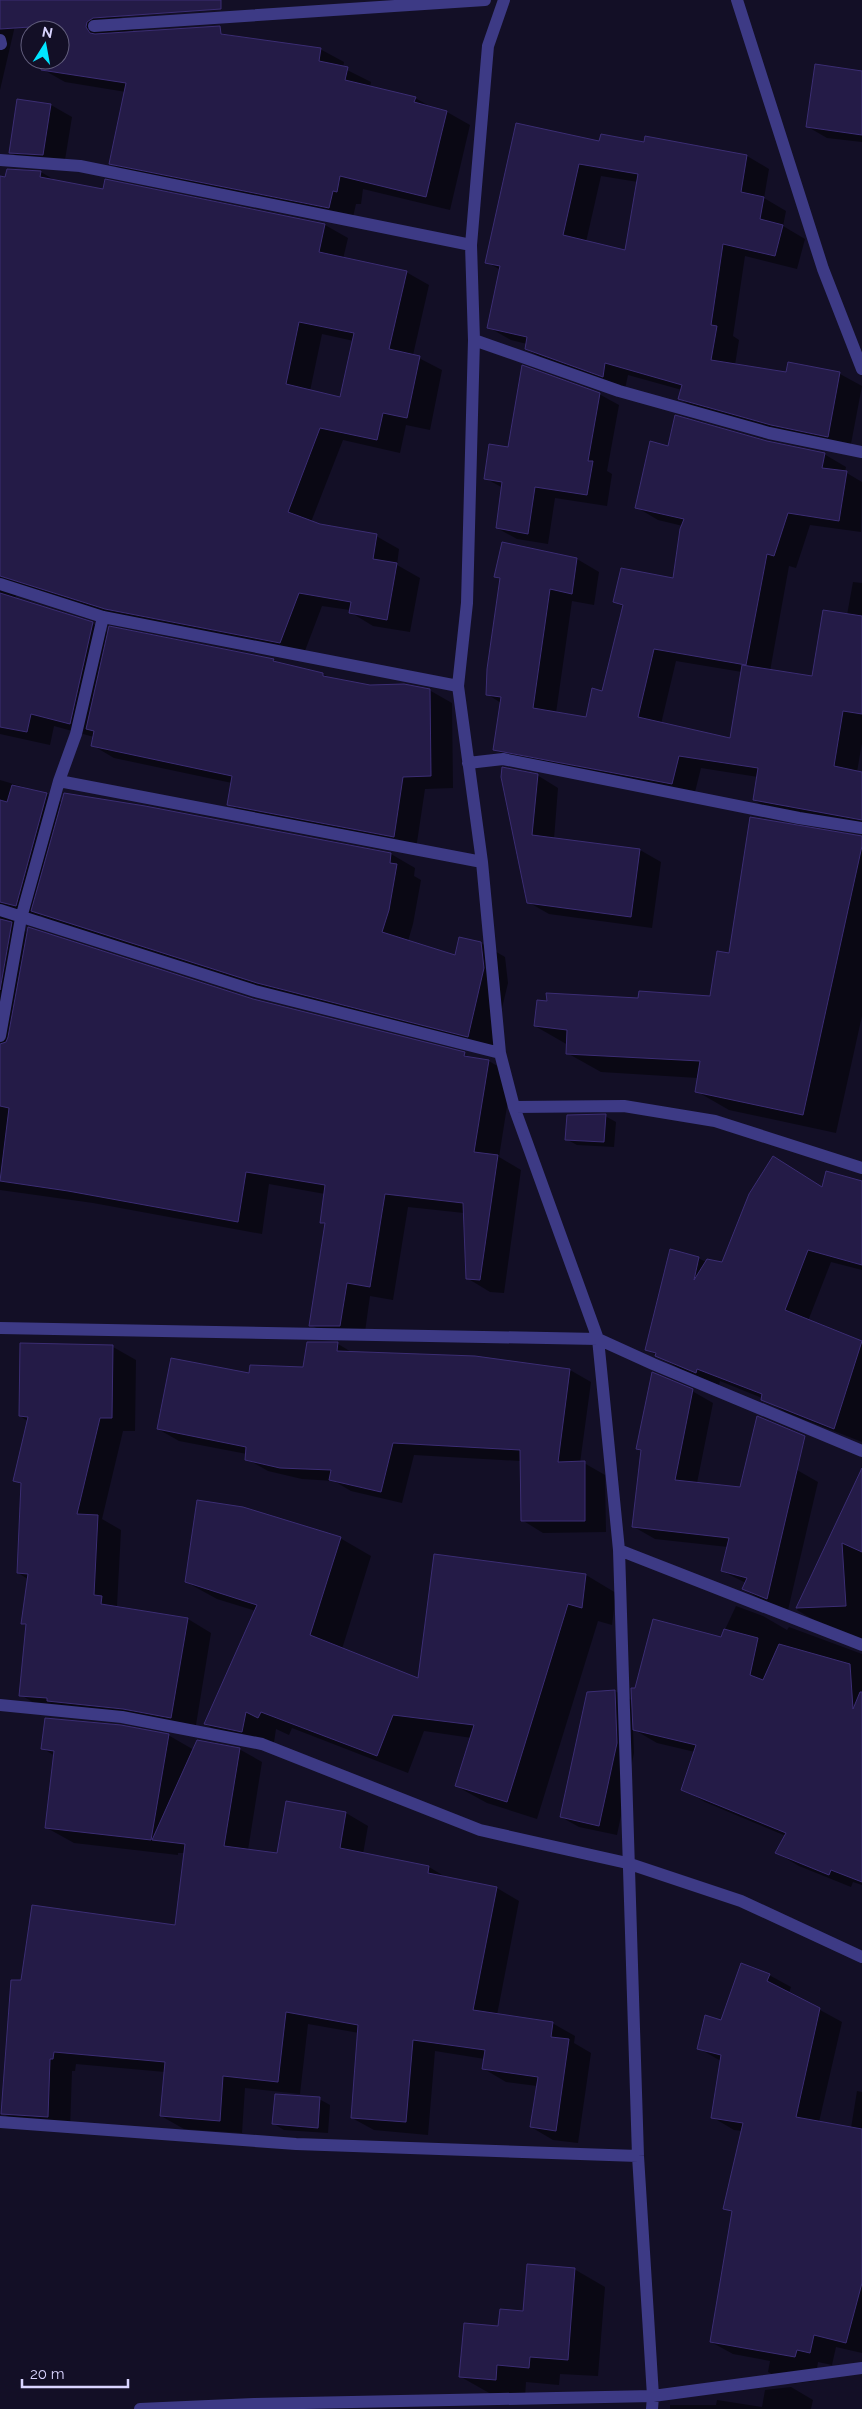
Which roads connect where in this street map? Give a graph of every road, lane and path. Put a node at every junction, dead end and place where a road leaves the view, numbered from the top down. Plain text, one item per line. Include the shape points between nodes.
1 (486, 0) edge
2 (504, 0) edge
3 (737, 0) edge
4 (94, 26) dead end
5 (0, 160) edge
6 (471, 245) junction
7 (474, 340) junction
8 (861, 362) edge
9 (862, 452) edge
10 (0, 584) edge
11 (103, 617) junction
12 (458, 686) junction
13 (468, 763) junction
14 (58, 781) junction
15 (862, 828) edge
16 (482, 862) junction
17 (0, 910) edge
18 (21, 918) junction
19 (0, 1036) edge
20 (500, 1053) junction
21 (514, 1107) junction
22 (862, 1168) edge
23 (0, 1328) edge
24 (598, 1339) junction
25 (862, 1451) edge
26 (619, 1550) junction
27 (862, 1645) edge
28 (0, 1705) edge
29 (627, 1863) junction
30 (862, 1957) edge
31 (0, 2122) edge
32 (638, 2156) junction
33 (862, 2368) edge
34 (653, 2396) junction
35 (140, 2409) edge
36 (652, 2409) edge

1 - 4 street
2 - 6 street via 488,46
3 - 8 street via 823,270
5 - 6 street via 80,166
6 - 7 street
7 - 9 street via 619,391 769,433
7 - 12 street via 467,603
10 - 11 street
11 - 12 street
11 - 14 street via 76,734
12 - 13 street
13 - 15 street via 503,759
13 - 16 street
14 - 16 street
14 - 18 street
16 - 20 street
17 - 18 street
18 - 19 street
18 - 20 street via 255,991
20 - 21 street
21 - 22 street via 624,1106 715,1121
21 - 24 street
23 - 24 street
24 - 25 street
24 - 26 street
26 - 27 street
26 - 29 street
28 - 29 street via 122,1717 262,1744 480,1830
29 - 30 street via 741,1901
29 - 32 street
31 - 32 street via 296,2144
32 - 34 street
33 - 34 street
34 - 35 street
34 - 36 street

